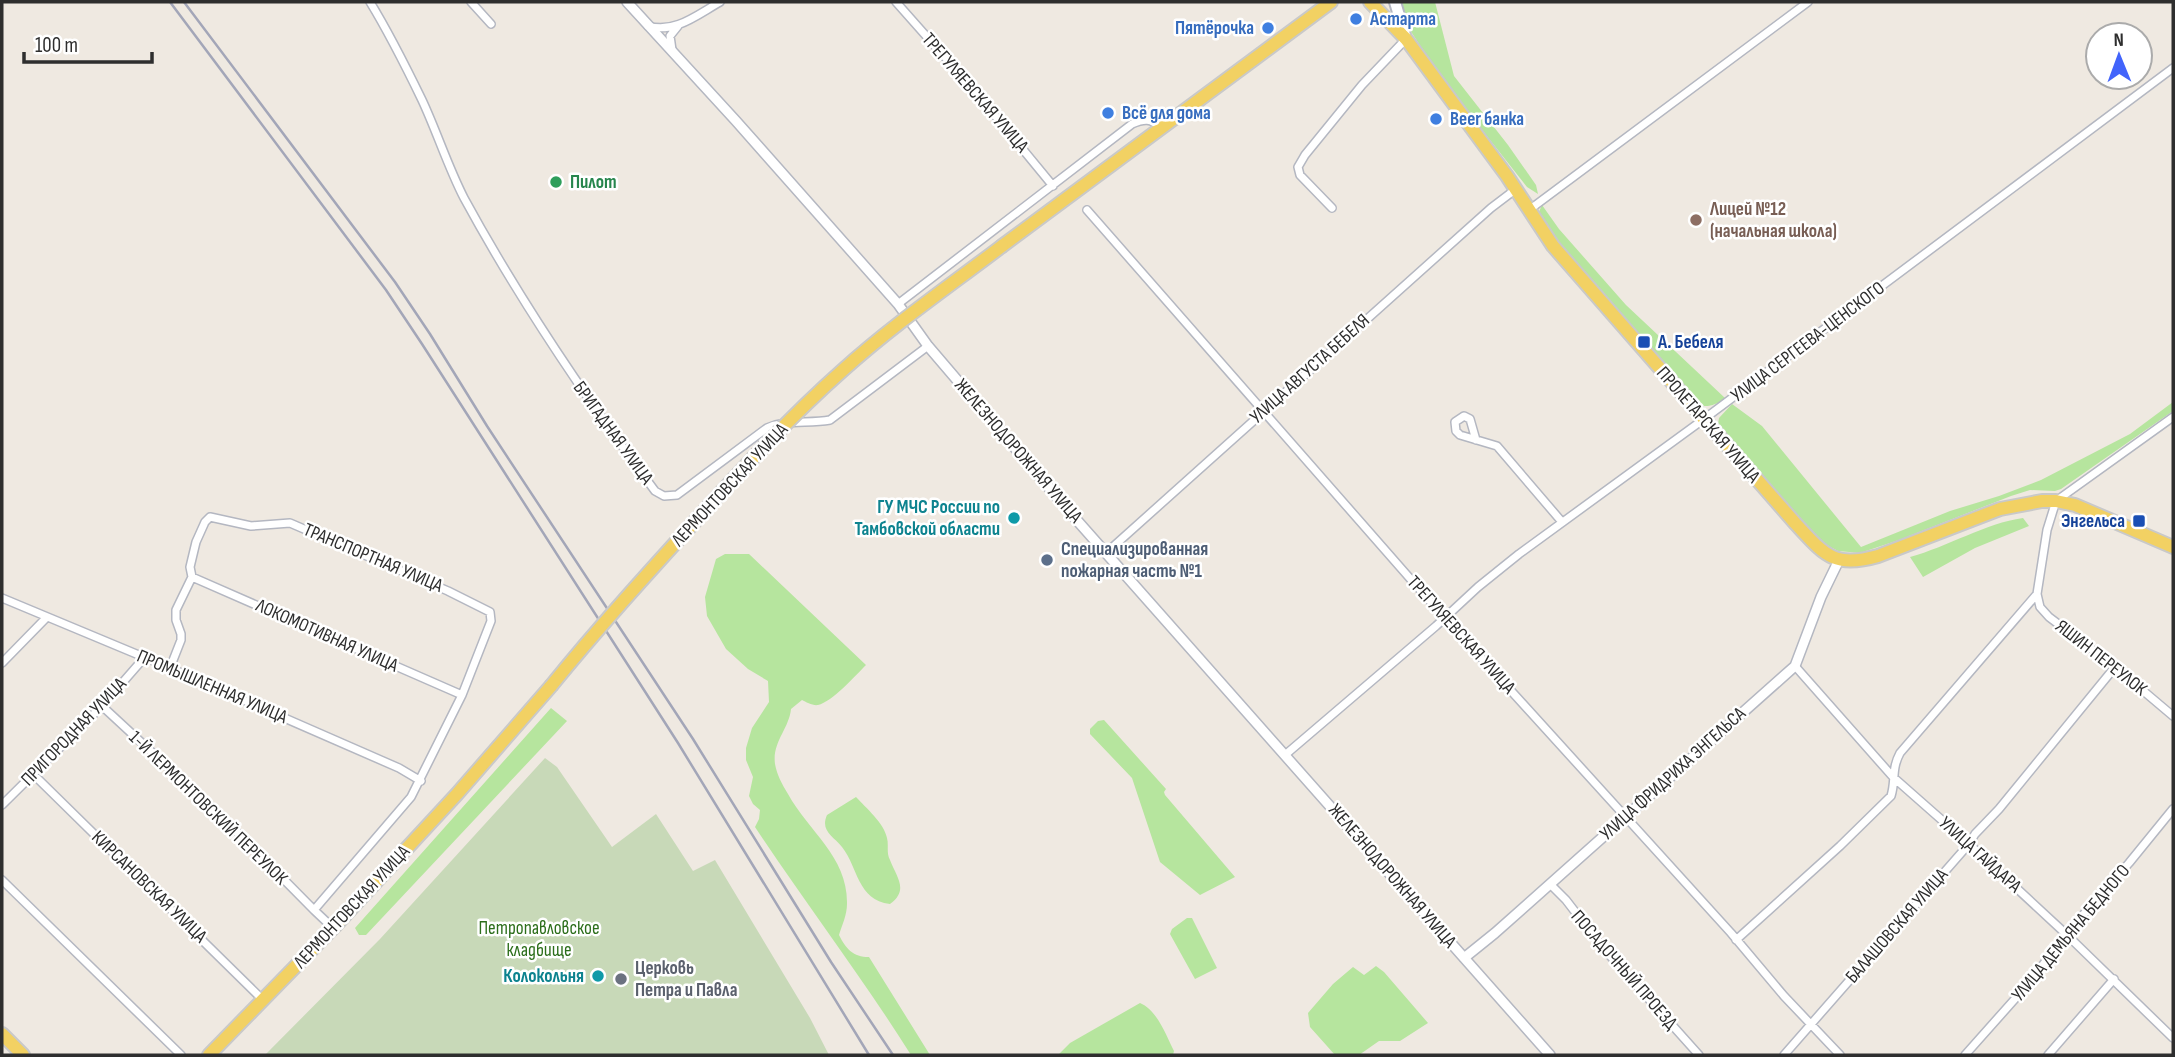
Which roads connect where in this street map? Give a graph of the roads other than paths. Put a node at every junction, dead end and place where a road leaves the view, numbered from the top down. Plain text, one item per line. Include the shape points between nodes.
1 (370, 2) edge
2 (471, 2) edge
3 (627, 2) edge
4 (720, 2) edge
5 (896, 2) edge
6 (1310, 2) edge
7 (1331, 2) edge
8 (1370, 2) edge
9 (1395, 2) edge
10 (1808, 2) edge
11 (491, 24) dead end
12 (648, 26) junction
13 (678, 26) junction
14 (1297, 27) junction
15 (1406, 39) junction
16 (673, 53) junction
17 (2173, 68) edge
18 (1161, 128) junction
19 (1053, 186) junction
20 (1516, 189) junction
21 (1332, 208) dead end
22 (1087, 210) dead end
23 (1529, 210) junction
24 (898, 304) junction
25 (928, 346) junction
26 (1263, 411) junction
27 (2173, 417) edge
28 (1704, 419) junction
29 (1476, 440) dead end
30 (2056, 501) junction
31 (1562, 522) junction
32 (2173, 547) edge
33 (1106, 552) junction
34 (1839, 560) junction
35 (191, 576) junction
36 (2036, 594) junction
37 (2, 598) edge
38 (1444, 617) junction
39 (46, 618) junction
40 (144, 658) junction
41 (2, 663) edge
42 (1795, 666) junction
43 (2115, 667) junction
44 (170, 668) junction
45 (462, 695) junction
46 (102, 706) junction
47 (2173, 716) edge
48 (1285, 755) junction
49 (34, 775) junction
50 (1893, 777) junction
51 (421, 781) junction
52 (2, 805) edge
53 (2173, 808) edge
54 (1625, 817) junction
55 (1969, 844) junction
56 (2, 880) edge
57 (1550, 884) junction
58 (314, 910) junction
59 (333, 928) junction
60 (2066, 934) junction
61 (1736, 940) junction
62 (1464, 958) junction
63 (2114, 979) junction
64 (263, 1000) junction
65 (1811, 1025) junction
66 (2, 1034) edge
67 (2173, 1036) edge
68 (23, 1055) edge
69 (181, 1055) edge
70 (209, 1055) edge
71 (1550, 1055) edge
72 (1699, 1055) edge
73 (1784, 1055) edge
74 (1840, 1055) edge
75 (1965, 1055) edge
76 (2048, 1055) edge

1 - 25 street, БРИГАДНАЯ УЛИЦА via 422,100 463,196 542,330 655,491 677,495 767,428 830,419
2 - 11 street
3 - 12 street, ЖЕЛЕЗНОДОРОЖНАЯ УЛИЦА
4 - 13 street
5 - 19 street, ТРЕГУЛЯЕВСКАЯ УЛИЦА
6 - 14 main road
7 - 14 main road, ЛЕРМОНТОВСКАЯ УЛИЦА
8 - 15 main road, ПРОЛЕТАРСКАЯ УЛИЦА
9 - 15 main road
10 - 23 street
12 - 13 street
12 - 16 street, ЖЕЛЕЗНОДОРОЖНАЯ УЛИЦА
13 - 16 street via 670,37
14 - 18 main road, ЛЕРМОНТОВСКАЯ УЛИЦА
15 - 20 main road, ПРОЛЕТАРСКАЯ УЛИЦА
15 - 21 street via 1362,85 1298,167 1300,175
16 - 24 street, ЖЕЛЕЗНОДОРОЖНАЯ УЛИЦА
17 - 28 street, УЛИЦА СЕРГЕЕВА-ЦЕНСКОГО
18 - 19 street via 1152,120 1132,124
18 - 59 main road, ЛЕРМОНТОВСКАЯ УЛИЦА, bridge via 896,325 795,416 738,473 457,794
19 - 24 street
20 - 23 main road, ПРОЛЕТАРСКАЯ УЛИЦА
20 - 26 street, УЛИЦА АВГУСТА БЕБЕЛЯ
22 - 26 street, ТРЕГУЛЯЕВСКАЯ УЛИЦА
23 - 28 main road, ПРОЛЕТАРСКАЯ УЛИЦА via 1553,246
24 - 25 street, ЖЕЛЕЗНОДОРОЖНАЯ УЛИЦА
25 - 33 street, ЖЕЛЕЗНОДОРОЖНАЯ УЛИЦА
26 - 33 street, УЛИЦА АВГУСТА БЕБЕЛЯ
26 - 38 street, ТРЕГУЛЯЕВСКАЯ УЛИЦА
27 - 30 street
28 - 31 street, УЛИЦА СЕРГЕЕВА-ЦЕНСКОГО
28 - 34 main road, ПРОЛЕТАРСКАЯ УЛИЦА via 1804,532
29 - 31 street via 1497,446
30 - 32 main road via 2076,505
30 - 34 main road via 2000,509 1878,556
30 - 36 street
31 - 38 street, УЛИЦА СЕРГЕЕВА-ЦЕНСКОГО
33 - 48 street, ЖЕЛЕЗНОДОРОЖНАЯ УЛИЦА
34 - 42 street, УЛИЦА ФРИДРИХА ЭНГЕЛЬСА
35 - 44 street via 176,610 181,640
35 - 45 street, ЛОКОМОТИВНАЯ УЛИЦА
35 - 45 street, ТРАНСПОРТНАЯ УЛИЦА via 196,542 210,517 251,526 290,523 448,591 491,612
36 - 43 street, ЯШИН ПЕРЕУЛОК via 2049,617
36 - 50 street via 1900,753
37 - 39 street, ПРОМЫШЛЕННАЯ УЛИЦА
38 - 48 street, УЛИЦА СЕРГЕЕВА-ЦЕНСКОГО
38 - 54 street, ТРЕГУЛЯЕВСКАЯ УЛИЦА
39 - 40 street, ПРОМЫШЛЕННАЯ УЛИЦА
39 - 41 street
40 - 44 street, ПРОМЫШЛЕННАЯ УЛИЦА
40 - 46 street, ПРИГОРОДНАЯ УЛИЦА
42 - 50 street, УЛИЦА ГАЙДАРА
42 - 54 street, УЛИЦА ФРИДРИХА ЭНГЕЛЬСА
43 - 47 street, ЯШИН ПЕРЕУЛОК
43 - 55 street, БАЛАШОВСКАЯ УЛИЦА
44 - 51 street, ПРОМЫШЛЕННАЯ УЛИЦА
45 - 51 street
46 - 49 street, ПРИГОРОДНАЯ УЛИЦА
46 - 58 street, 1-Й ЛЕРМОНТОВСКИЙ ПЕРЕУЛОК
48 - 62 street, ЖЕЛЕЗНОДОРОЖНАЯ УЛИЦА
49 - 52 street, ПРИГОРОДНАЯ УЛИЦА
49 - 64 street, КИРСАНОВСКАЯ УЛИЦА
50 - 55 street, УЛИЦА ГАЙДАРА
50 - 61 street via 1891,796
51 - 58 street
53 - 60 street, УЛИЦА ДЕМЬЯНА БЕДНОГО
54 - 57 street, УЛИЦА ФРИДРИХА ЭНГЕЛЬСА
54 - 61 street, ТРЕГУЛЯЕВСКАЯ УЛИЦА
55 - 60 street, УЛИЦА ГАЙДАРА
55 - 65 street, БАЛАШОВСКАЯ УЛИЦА
56 - 69 street
57 - 62 street, УЛИЦА ФРИДРИХА ЭНГЕЛЬСА
57 - 72 street, ПОСАДОЧНЫЙ ПРОЕЗД
58 - 59 street, 1-Й ЛЕРМОНТОВСКИЙ ПЕРЕУЛОК
59 - 64 main road, ЛЕРМОНТОВСКАЯ УЛИЦА
60 - 63 street, УЛИЦА ГАЙДАРА
60 - 75 street, УЛИЦА ДЕМЬЯНА БЕДНОГО via 2031,982
61 - 65 street, ТРЕГУЛЯЕВСКАЯ УЛИЦА
62 - 71 street, ЖЕЛЕЗНОДОРОЖНАЯ УЛИЦА
63 - 67 street, УЛИЦА ГАЙДАРА
63 - 76 street
64 - 70 main road, ЛЕРМОНТОВСКАЯ УЛИЦА
65 - 73 street, БАЛАШОВСКАЯ УЛИЦА
65 - 74 street, ТРЕГУЛЯЕВСКАЯ УЛИЦА
66 - 68 main road

